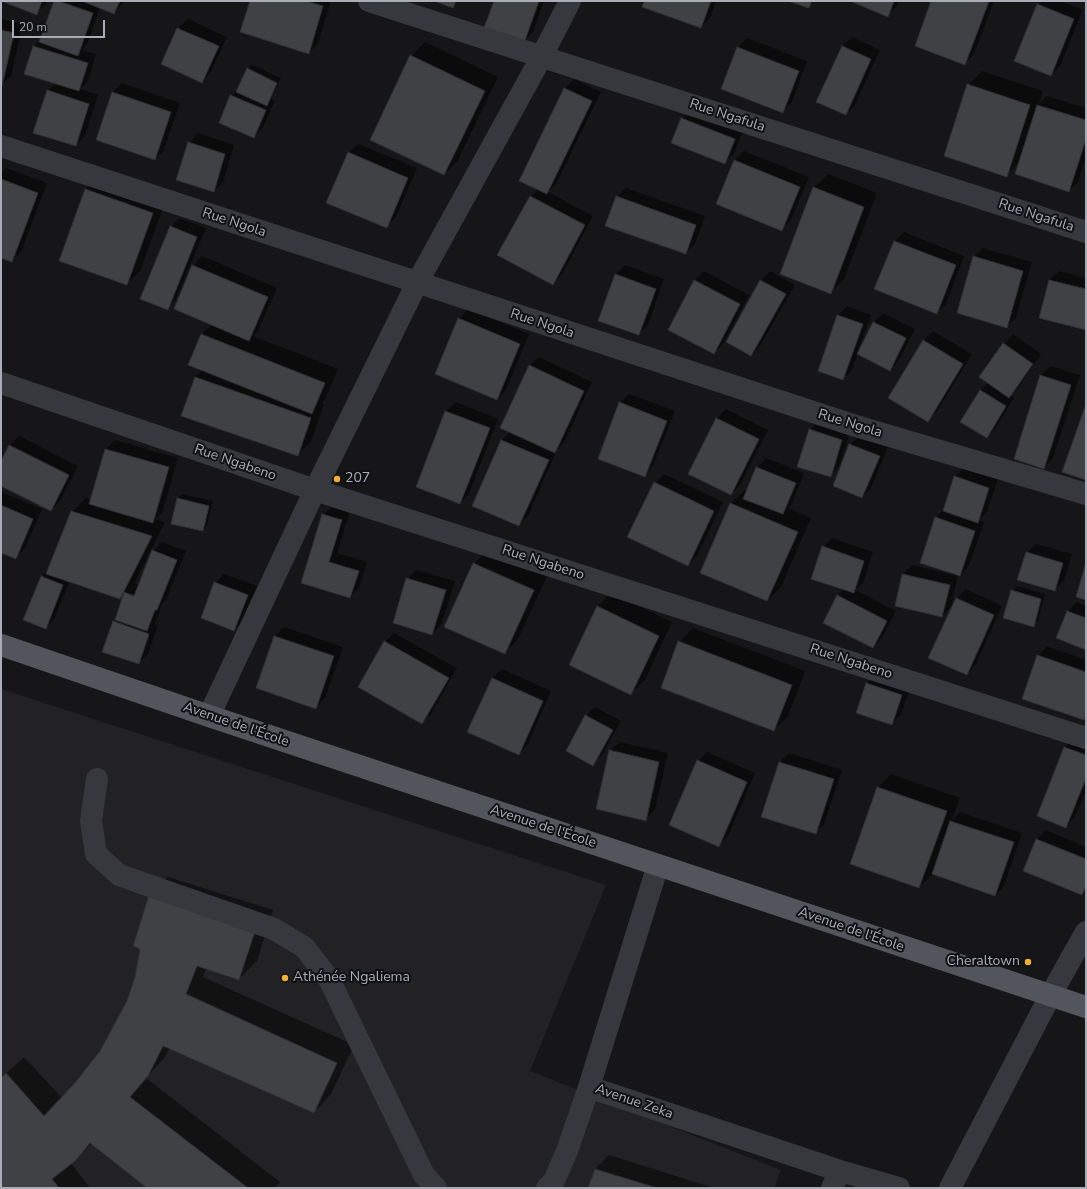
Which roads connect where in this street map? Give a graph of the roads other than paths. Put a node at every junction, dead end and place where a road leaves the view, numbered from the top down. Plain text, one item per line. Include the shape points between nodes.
1 (369, 1) edge
2 (570, 1) edge
3 (542, 56) junction
4 (1, 146) edge
5 (1086, 232) edge
6 (417, 283) junction
7 (1, 384) edge
8 (315, 490) junction
9 (1086, 494) edge
10 (1, 645) edge
11 (210, 716) junction
12 (1086, 738) edge
13 (97, 779) dead end
14 (658, 865) junction
15 (1086, 932) edge
16 (1050, 996) junction
17 (1086, 1007) edge
18 (589, 1087) junction
19 (836, 1179) edge
20 (436, 1188) edge
21 (546, 1188) edge
22 (899, 1188) edge
23 (950, 1188) edge

1 - 3 street, Rue Ngafula
2 - 3 street
3 - 5 street, Rue Ngafula
3 - 6 street
4 - 6 street, Rue Ngola
6 - 8 street
6 - 9 street, Rue Ngola via 856,426
7 - 8 street, Rue Ngabeno
8 - 11 street
8 - 12 street, Rue Ngabeno
10 - 11 main road, Avenue de l'École
11 - 14 main road, Avenue de l'École
13 - 20 street via 91,821 96,854 119,876 274,929 304,947 329,979 424,1174
14 - 16 main road, Avenue de l'École
14 - 18 street, Avenue Zeka
15 - 16 street
16 - 17 main road, Avenue de l'École
16 - 23 street
18 - 19 street, Avenue Zeka
18 - 21 street via 567,1151 554,1181
19 - 22 street, Avenue Zeka

